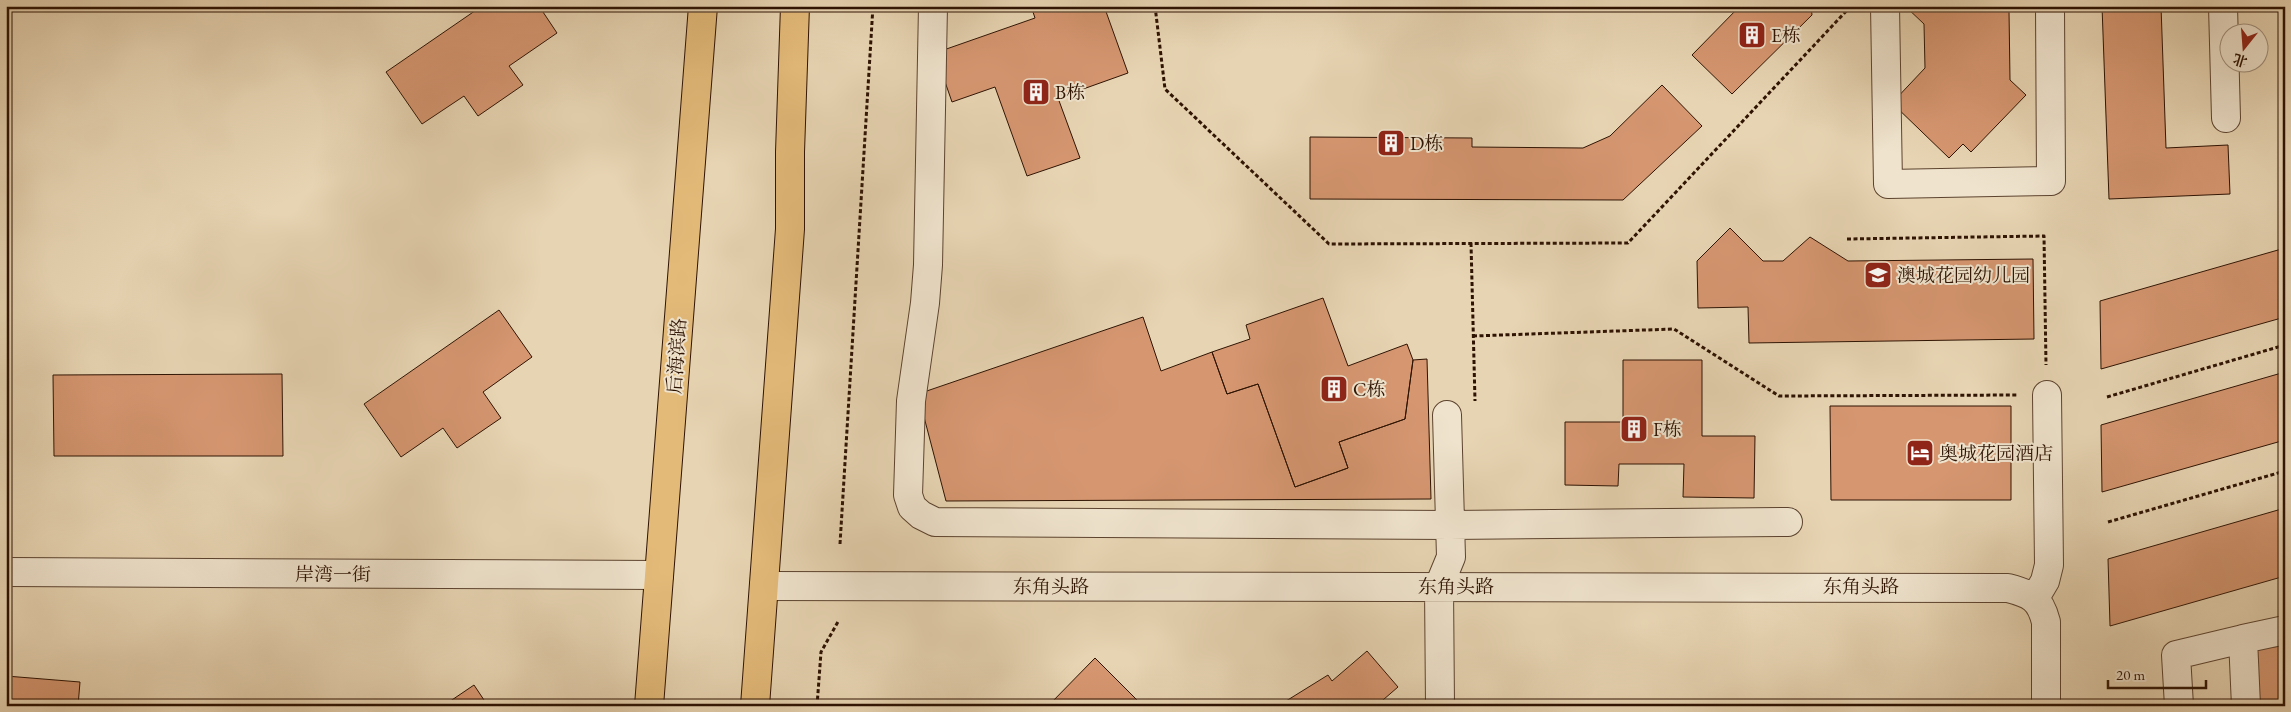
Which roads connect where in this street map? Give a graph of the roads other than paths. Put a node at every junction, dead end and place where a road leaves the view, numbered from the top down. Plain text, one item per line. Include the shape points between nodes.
1 (703, 6) edge
2 (795, 6) edge
3 (933, 6) edge
4 (1885, 6) edge
5 (2050, 6) edge
6 (2222, 6) edge
7 (2226, 118) dead end
8 (2047, 394) road end
9 (1447, 415) dead end
10 (1788, 522) dead end
11 (1450, 524) junction
12 (6, 572) edge
13 (659, 575) junction
14 (764, 586) junction
15 (1439, 586) junction
16 (2035, 598) junction
17 (2285, 630) edge
18 (2243, 639) junction
19 (649, 706) edge
20 (755, 706) edge
21 (1440, 706) edge
22 (2046, 706) edge
23 (2179, 706) edge
24 (2246, 706) edge

1 - 13 main road, 后海滨路
2 - 14 main road via 790,229
3 - 11 street via 928,265 909,423 908,495 912,507 935,522
4 - 5 street via 1888,184 2052,181
6 - 7 street
8 - 16 street via 2049,565 2045,581
9 - 11 street
10 - 11 street
11 - 15 street via 1451,557
12 - 13 street, 岸湾一街
13 - 19 main road, 后海滨路
14 - 15 street, 东角头路
14 - 20 main road
15 - 16 street, 东角头路 via 1992,586
15 - 21 street
16 - 22 street via 2046,622
17 - 18 street
18 - 23 street via 2176,655
18 - 24 street

